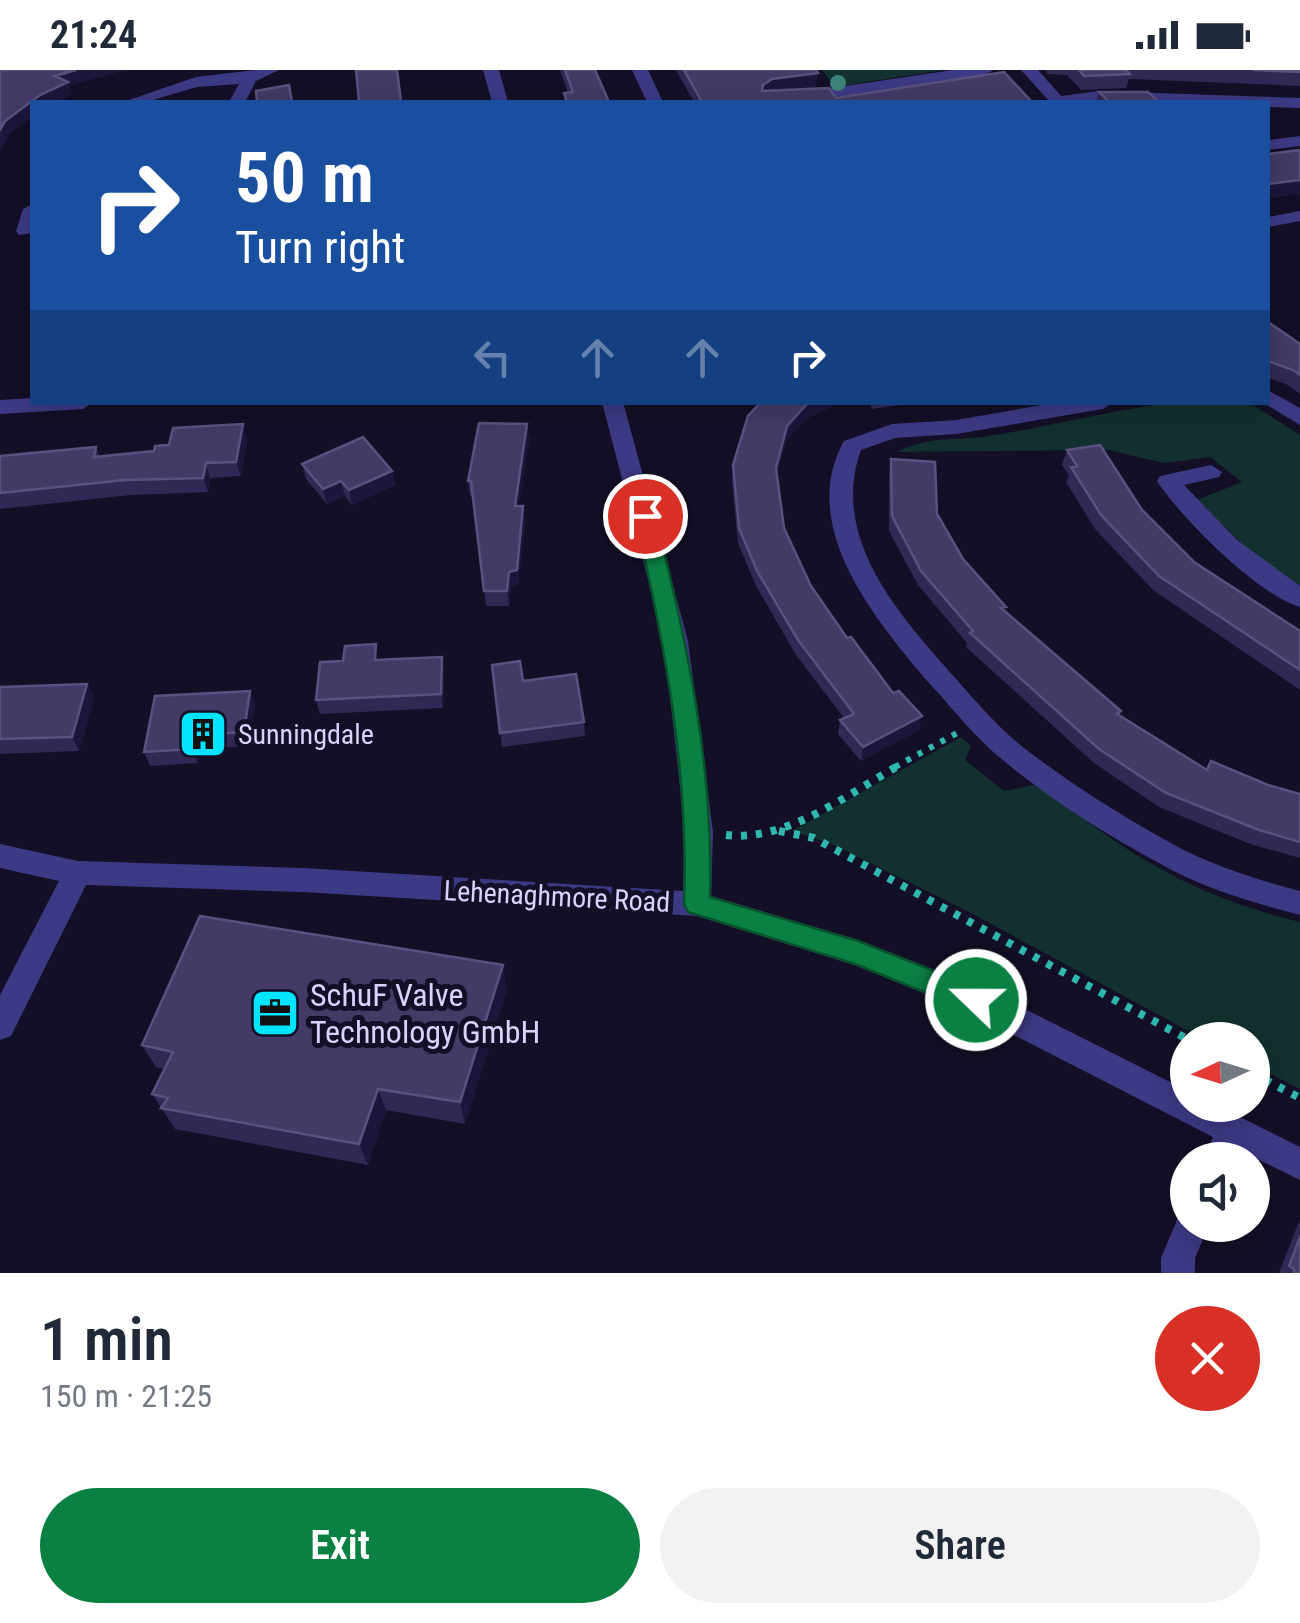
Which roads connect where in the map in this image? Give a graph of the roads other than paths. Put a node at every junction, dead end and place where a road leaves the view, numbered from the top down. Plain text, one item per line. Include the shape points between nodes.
1 (271, 70) edge
2 (490, 70) edge
3 (640, 70) edge
4 (985, 70) edge
5 (1029, 70) edge
6 (250, 78) junction
7 (138, 100) edge
8 (238, 100) edge
9 (499, 100) edge
10 (654, 100) edge
11 (785, 100) edge
12 (1055, 100) edge
13 (1071, 100) edge
14 (1184, 100) edge
15 (1270, 102) edge
16 (1300, 103) edge
17 (1300, 142) edge
18 (1270, 146) edge
19 (30, 216) edge
20 (1300, 216) edge
21 (1270, 222) edge
22 (25, 231) dead end
23 (1270, 398) edge
24 (33, 405) edge
25 (613, 405) edge
26 (1086, 405) edge
27 (0, 407) edge
28 (1300, 418) edge
29 (1211, 472) dead end
30 (1300, 598) edge
31 (0, 856) edge
32 (78, 873) junction
33 (1300, 903) edge
34 (697, 904) junction
35 (0, 1026) edge
36 (1232, 1130) junction
37 (1227, 1142) edge
38 (1300, 1164) edge
39 (1185, 1242) edge
40 (1178, 1273) edge

1 - 6 street
2 - 9 street
3 - 10 street
4 - 11 street
5 - 12 street
6 - 7 street via 196,82
6 - 8 street
13 - 14 street
15 - 16 street
17 - 18 street
19 - 22 street
20 - 21 street
23 - 28 street
24 - 27 street
25 - 34 street via 676,641 700,832
26 - 33 street via 956,428 892,431 852,446 840,478 847,537 892,623 1012,753 1170,856 1243,888
29 - 30 street via 1168,481 1240,557
31 - 32 street, Lehenaghmore Road
32 - 34 street, Lehenaghmore Road
32 - 35 street
34 - 36 street, Lehenaghmore Road via 858,953 976,1000
36 - 37 street
36 - 38 street, Lehenaghmore Road
39 - 40 street

